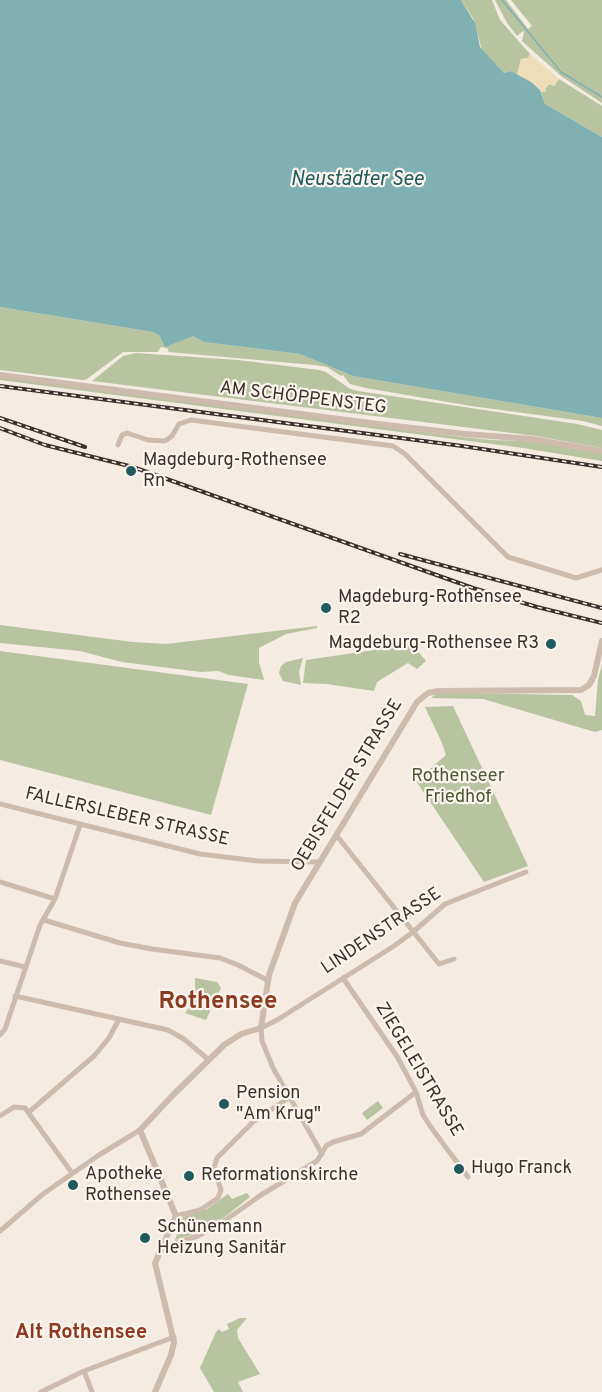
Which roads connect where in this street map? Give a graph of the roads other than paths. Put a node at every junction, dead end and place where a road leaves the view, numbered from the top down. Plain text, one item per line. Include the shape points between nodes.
1 (0, 375) edge
2 (118, 445) dead end
3 (602, 451) edge
4 (602, 570) edge
5 (602, 641) edge
6 (0, 804) edge
7 (80, 825) junction
8 (337, 836) junction
9 (319, 862) junction
10 (525, 872) dead end
11 (0, 882) edge
12 (55, 899) junction
13 (44, 920) junction
14 (413, 932) junction
15 (454, 959) dead end
16 (0, 961) edge
17 (25, 968) junction
18 (343, 978) junction
19 (267, 980) junction
20 (15, 996) junction
21 (119, 1019) junction
22 (261, 1028) junction
23 (1, 1034) edge
24 (209, 1060) junction
25 (416, 1092) junction
26 (290, 1097) junction
27 (29, 1112) junction
28 (0, 1116) edge
29 (140, 1130) junction
30 (322, 1154) junction
31 (72, 1173) junction
32 (468, 1177) dead end
33 (176, 1216) junction
34 (0, 1231) edge
35 (163, 1247) junction
36 (174, 1337) junction
37 (84, 1371) junction
38 (41, 1392) edge
39 (92, 1392) edge
40 (155, 1392) edge

1 - 3 street, AM SCHÖPPENSTEG via 411,428 532,439
2 - 4 street via 127,433 165,441 181,423 191,420 392,446 405,454 508,558 576,578
5 - 8 street, OEBISFELDER STRASSE via 592,681 581,690 447,691 424,696
6 - 7 street, FALLERSLEBER STRASSE
7 - 9 street, FALLERSLEBER STRASSE via 204,855
7 - 12 street
8 - 9 street, OEBISFELDER STRASSE
8 - 14 street
9 - 19 street, OEBISFELDER STRASSE via 294,907
10 - 14 street, LINDENSTRASSE via 445,904
11 - 12 street
12 - 13 street
13 - 17 street
13 - 19 street via 120,943 225,960
14 - 15 street via 439,964
14 - 18 street, LINDENSTRASSE
16 - 17 street
17 - 20 street
18 - 22 street, LINDENSTRASSE
18 - 25 street, ZIEGELEISTRASSE via 398,1058
19 - 22 street, OEBISFELDER STRASSE
20 - 21 street
20 - 23 street
21 - 24 street via 174,1033
21 - 27 street via 94,1056
22 - 24 street via 231,1040
22 - 26 street via 273,1068
24 - 29 street
25 - 30 street via 361,1134 333,1142
25 - 32 street, ZIEGELEISTRASSE via 423,1115
26 - 30 street
26 - 33 street via 254,1122 217,1158 214,1167 221,1190 218,1198 200,1210
27 - 28 street via 16,1106
27 - 31 street
29 - 31 street
29 - 33 street
30 - 35 street via 317,1161 207,1231
31 - 34 street
33 - 35 street
35 - 36 street via 155,1268
36 - 37 street
36 - 40 street via 171,1355
37 - 38 street
37 - 39 street

